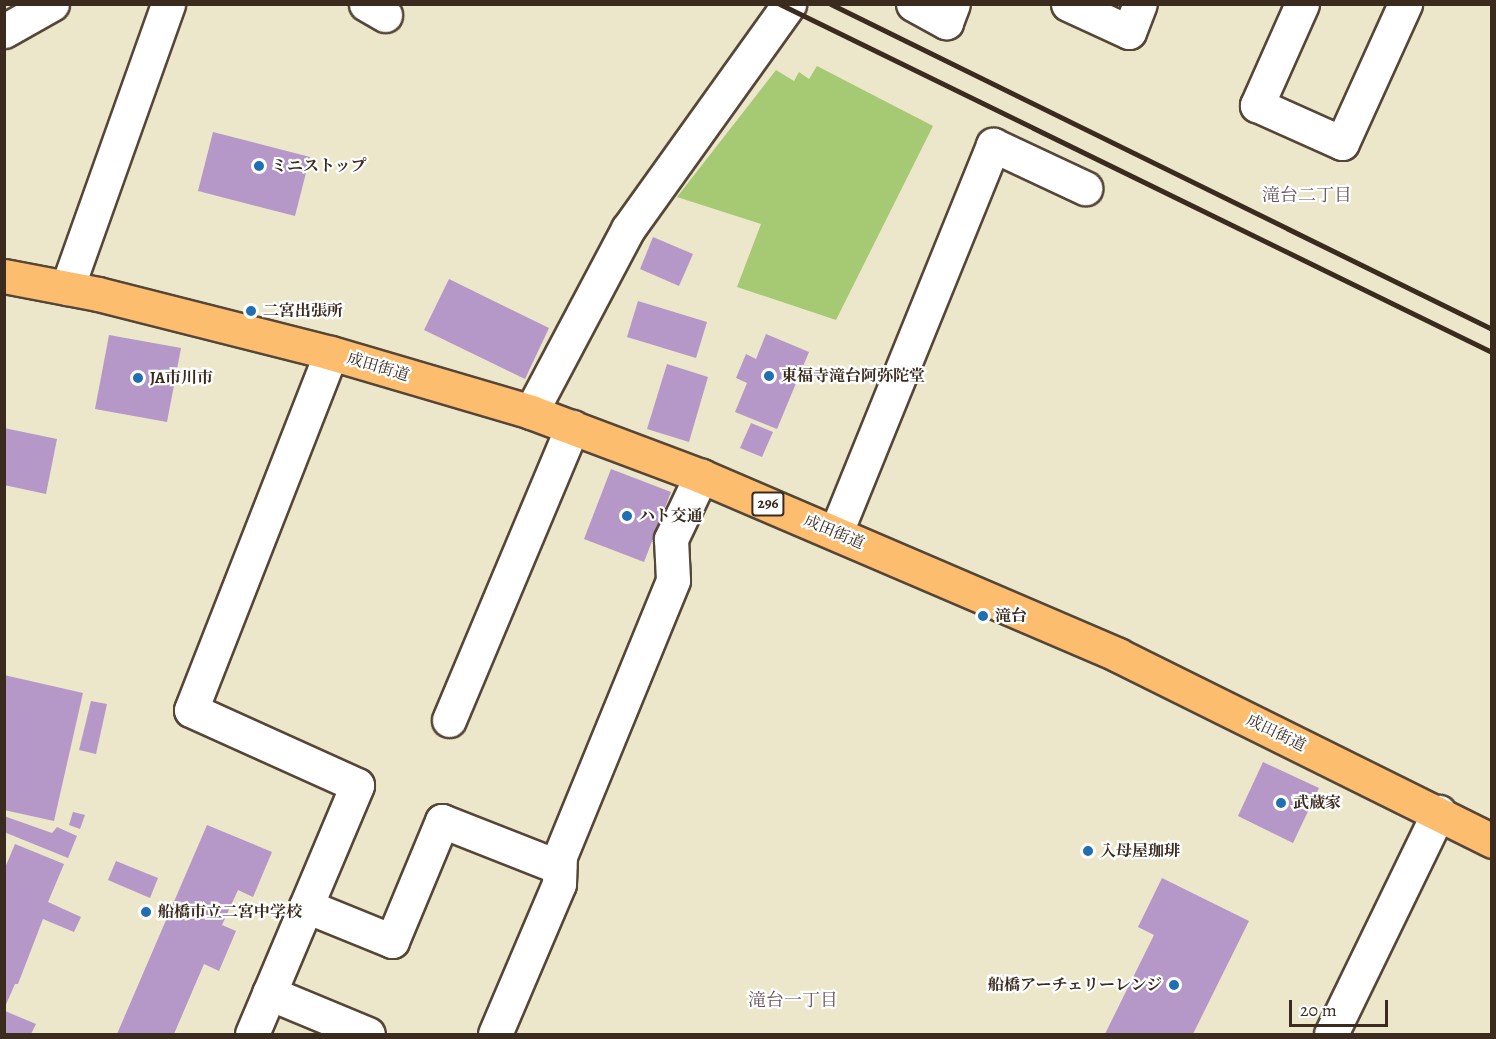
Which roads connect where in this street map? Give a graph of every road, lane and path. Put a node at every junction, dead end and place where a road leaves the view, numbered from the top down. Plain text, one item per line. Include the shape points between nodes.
1 (52, 4) edge
2 (168, 4) edge
3 (789, 4) edge
4 (913, 4) edge
5 (953, 4) edge
6 (1068, 4) edge
7 (1140, 4) edge
8 (1302, 4) edge
9 (1405, 4) edge
10 (4, 31) edge
11 (1084, 188) dead end
12 (4, 276) edge
13 (67, 288) junction
14 (332, 353) junction
15 (531, 412) junction
16 (572, 427) junction
17 (701, 476) junction
18 (836, 532) junction
19 (449, 720) dead end
20 (1439, 812) junction
21 (1491, 841) edge
22 (559, 867) junction
23 (306, 906) junction
24 (269, 993) junction
25 (252, 1035) edge
26 (368, 1035) edge
27 (495, 1035) edge
28 (1331, 1035) edge

1 - 10 street
2 - 13 street
3 - 15 street via 628,229
4 - 5 street via 946,22
6 - 7 street via 1129,32
8 - 9 street via 1257,105 1342,143
11 - 18 street via 993,144
12 - 13 highway, 成田街道 / 296
13 - 14 highway, 成田街道 / 296
14 - 15 highway, 成田街道 / 296
14 - 23 street via 191,710 357,785
15 - 16 highway, 成田街道 / 296
16 - 17 highway, 成田街道 / 296
16 - 19 street
17 - 18 highway, 成田街道 / 296
17 - 22 street via 670,539 673,580 560,856
18 - 20 highway, 成田街道 / 296 via 1118,656
20 - 21 highway, 成田街道 / 296
20 - 28 street
22 - 23 street via 442,820 392,941
22 - 27 street via 559,884
23 - 24 street
24 - 25 street
24 - 26 street

